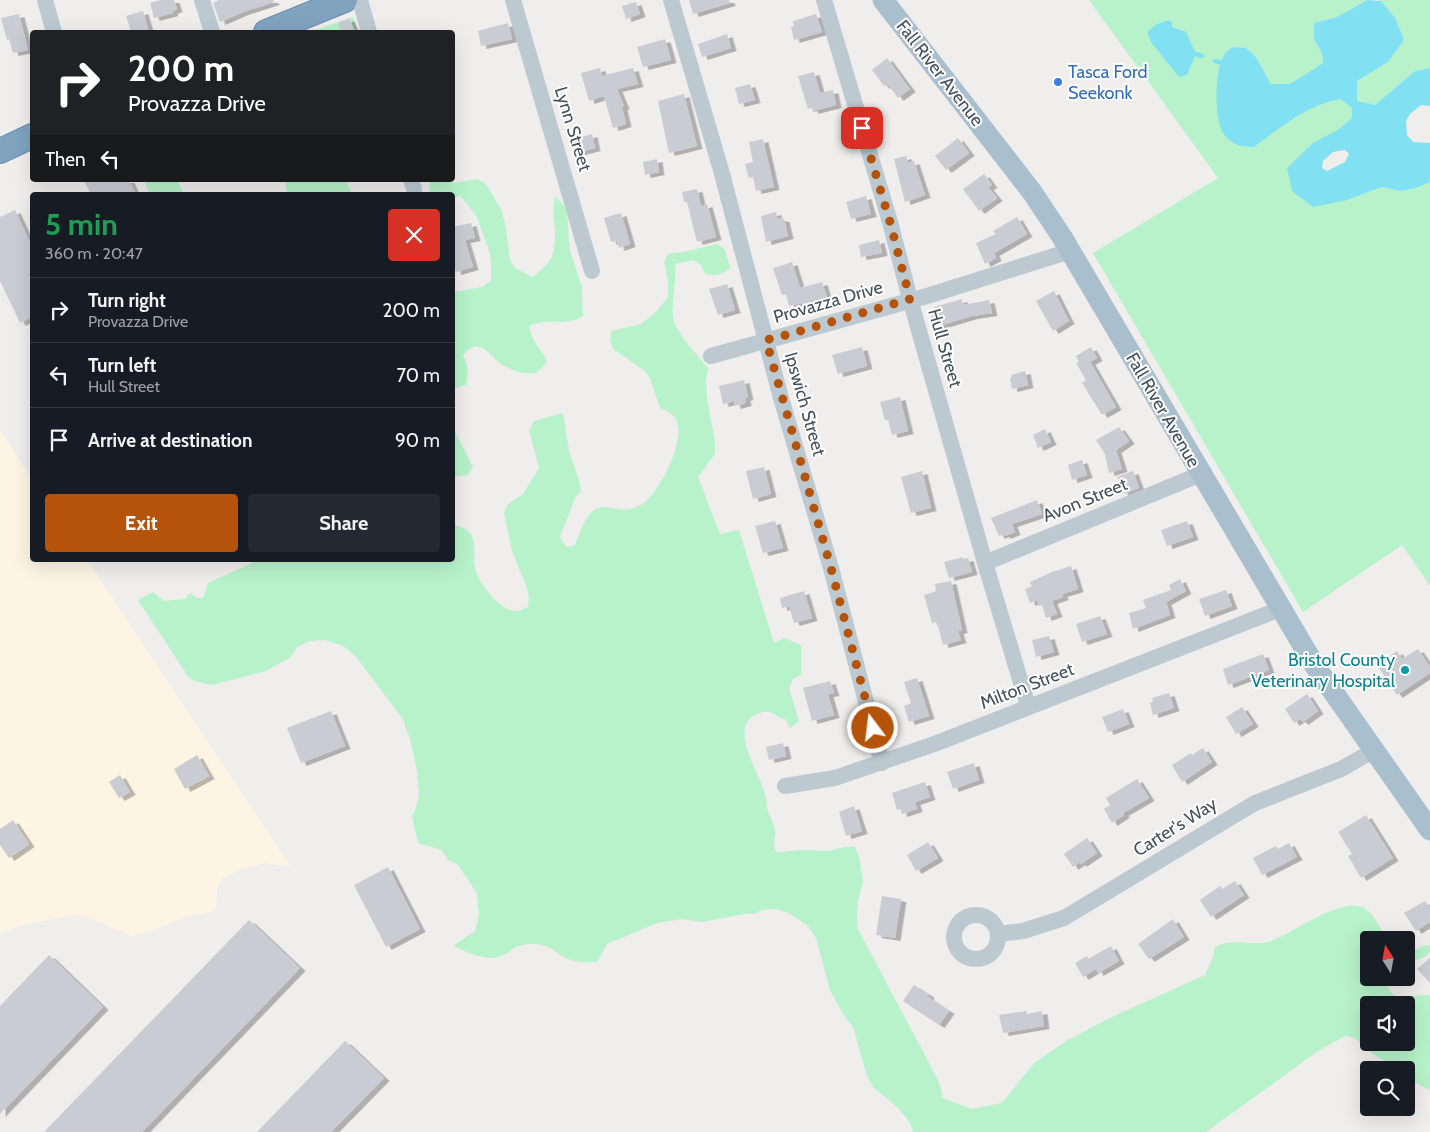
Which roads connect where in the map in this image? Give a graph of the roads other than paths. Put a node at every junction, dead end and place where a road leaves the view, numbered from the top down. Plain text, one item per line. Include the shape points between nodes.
1 (45, 0) edge
2 (202, 0) edge
3 (345, 0) edge
4 (360, 0) edge
5 (513, 0) edge
6 (671, 0) edge
7 (824, 0) edge
8 (883, 0) edge
9 (53, 30) edge
10 (211, 30) edge
11 (271, 30) edge
12 (368, 30) edge
13 (30, 137) edge
14 (0, 151) edge
15 (1070, 251) junction
16 (592, 271) dead end
17 (910, 299) junction
18 (766, 340) junction
19 (711, 356) dead end
20 (1201, 474) junction
21 (984, 563) junction
22 (1280, 609) junction
23 (1028, 706) junction
24 (1373, 751) junction
25 (882, 763) junction
26 (785, 786) dead end
27 (1430, 830) edge
28 (998, 934) dead end

1 - 9 street
2 - 10 street
3 - 11 highway
4 - 12 street
5 - 16 street, Lynn Street
6 - 18 street, Ipswich Street
7 - 17 street, Hull Street
8 - 15 main road, Fall River Avenue via 1032,192
13 - 14 highway
15 - 17 street, Provazza Drive
15 - 20 main road, Fall River Avenue
17 - 18 street, Provazza Drive
17 - 21 street, Hull Street
18 - 19 street, Provazza Drive
18 - 25 street, Ipswich Street
20 - 21 street, Avon Street
20 - 22 main road, Fall River Avenue
21 - 23 street, Hull Street
22 - 23 street, Milton Street
22 - 24 main road, Fall River Avenue
23 - 25 street, Milton Street
24 - 27 main road, Fall River Avenue
24 - 28 street, Carter's Way via 1341,769 1255,803 1064,918 1023,931
25 - 26 street, Milton Street via 835,778

